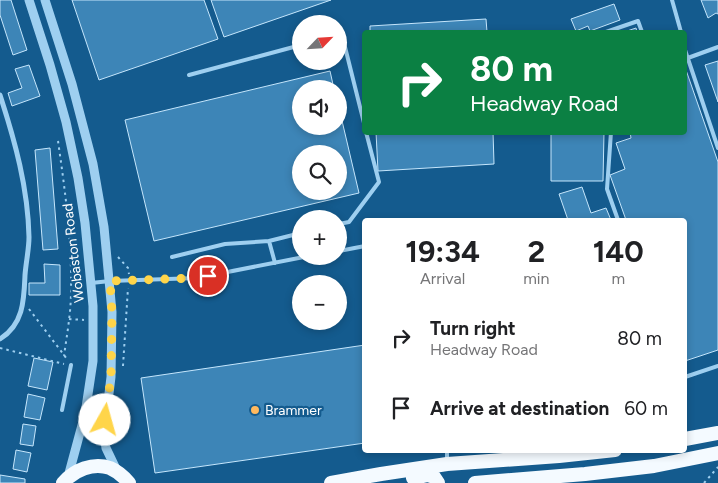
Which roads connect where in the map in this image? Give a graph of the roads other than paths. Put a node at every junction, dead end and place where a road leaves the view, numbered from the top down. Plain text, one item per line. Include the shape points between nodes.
1 (29, 0) edge
2 (45, 0) edge
3 (672, 0) edge
4 (612, 30) edge
5 (641, 30) edge
6 (680, 30) edge
7 (292, 47) edge
8 (718, 47) edge
9 (687, 58) edge
10 (348, 59) edge
11 (687, 61) edge
12 (189, 74) dead end
13 (0, 95) edge
14 (362, 115) edge
15 (367, 135) edge
16 (611, 135) edge
17 (718, 148) edge
18 (617, 218) edge
19 (347, 222) edge
20 (292, 235) edge
21 (269, 241) junction
22 (362, 247) edge
23 (347, 249) edge
24 (172, 257) dead end
25 (292, 260) edge
26 (275, 263) junction
27 (110, 281) junction
28 (91, 283) junction
29 (0, 339) edge
30 (71, 365) road end
31 (718, 366) edge
32 (687, 377) edge
33 (62, 410) dead end
34 (718, 433) edge
35 (687, 440) edge
36 (587, 453) edge
37 (718, 453) edge
38 (447, 454) edge
39 (513, 455) edge
40 (118, 473) junction
41 (381, 474) junction
42 (65, 480) edge
43 (129, 483) edge
44 (331, 483) edge
45 (438, 483) edge
46 (475, 483) edge

1 - 28 street, Wobaston Road via 66,122 85,223
2 - 27 street via 93,164
3 - 6 lane
4 - 5 lane via 638,21
7 - 12 lane
8 - 9 lane
10 - 14 lane
11 - 17 lane
13 - 29 street via 19,160 29,238 20,316
15 - 19 lane via 379,182
16 - 18 lane via 607,189
20 - 21 lane
21 - 24 lane via 225,244
21 - 26 lane
22 - 23 lane
25 - 26 lane
26 - 27 lane via 197,278
27 - 28 lane
27 - 40 street via 111,377 104,434 106,448
28 - 42 street, Wobaston Road via 93,361 84,414
30 - 33 lane
31 - 32 lane
34 - 35 highway
36 - 39 highway
37 - 46 highway via 654,466
38 - 39 highway
38 - 41 highway
40 - 42 highway via 110,468 89,467
40 - 43 highway
41 - 44 highway
41 - 45 highway via 397,480 428,476 434,477

